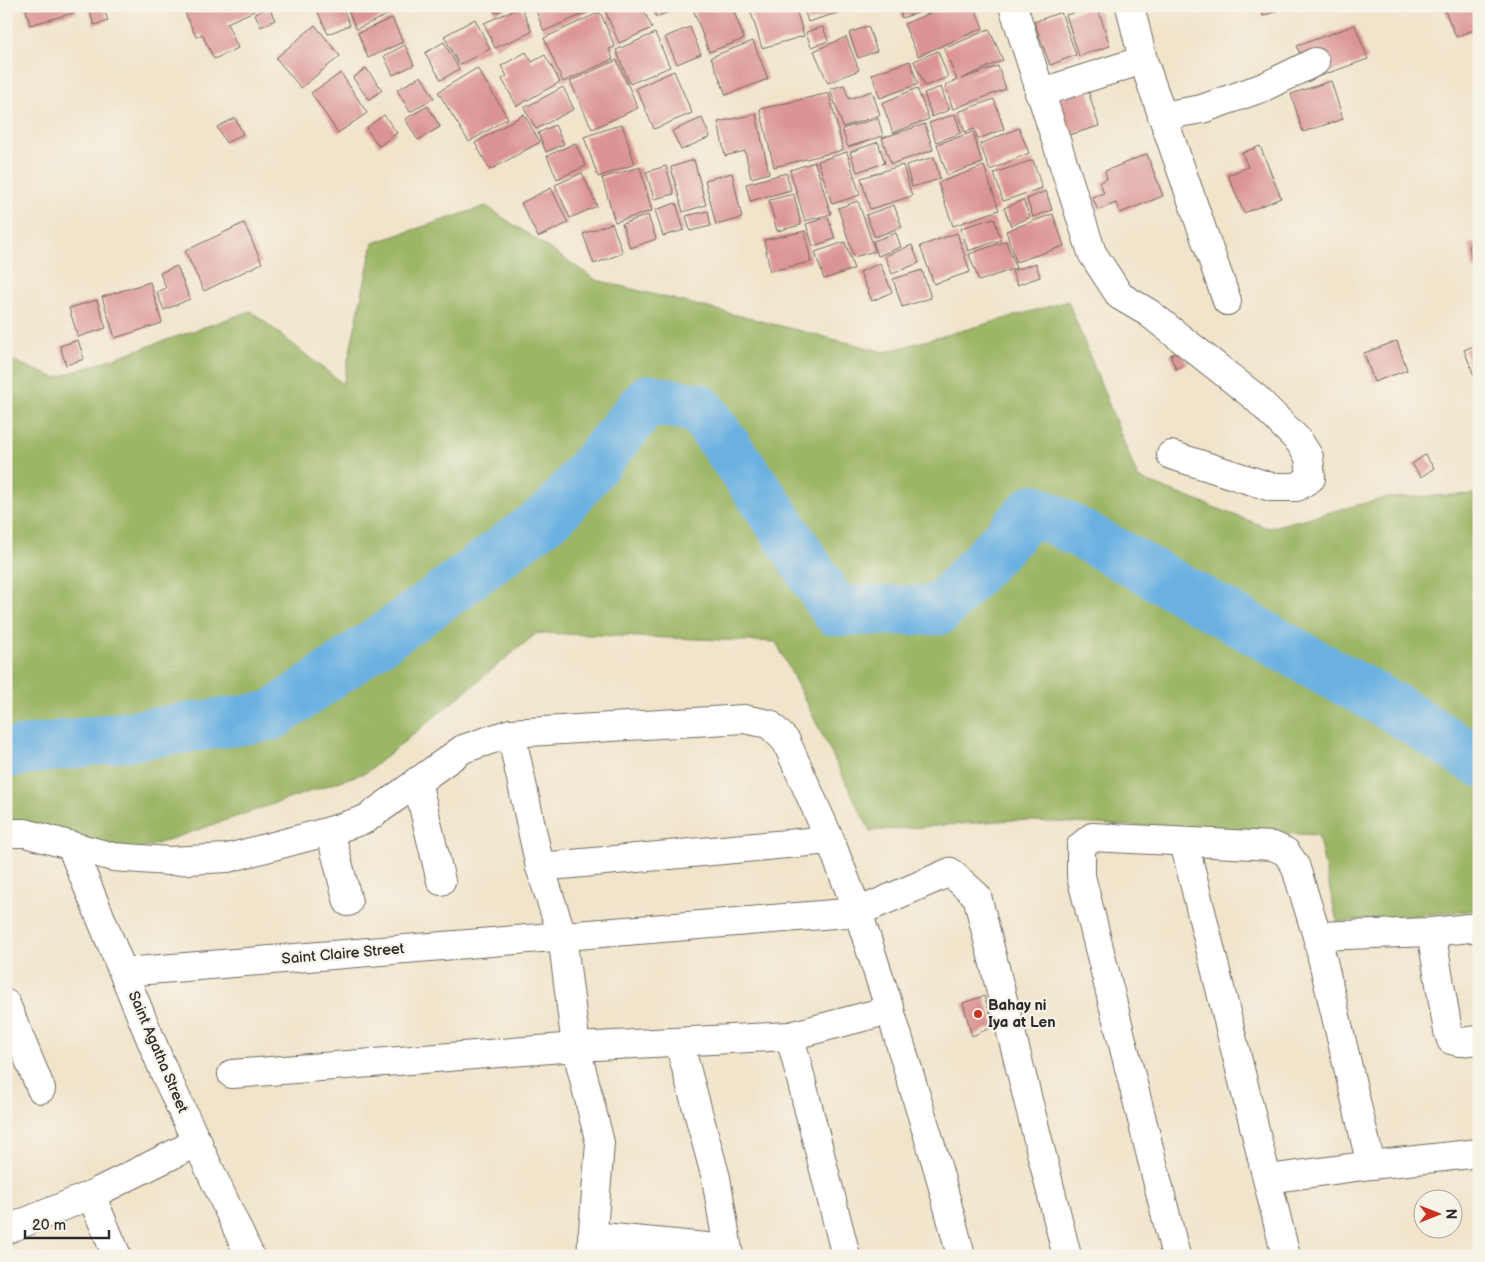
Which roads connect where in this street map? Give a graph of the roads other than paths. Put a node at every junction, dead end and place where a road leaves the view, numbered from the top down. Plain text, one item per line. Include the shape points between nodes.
1 (1013, 6) edge
2 (1132, 7) edge
3 (1143, 60) junction
4 (1315, 62) dead end
5 (1039, 94) junction
6 (1162, 116) junction
7 (1227, 301) dead end
8 (1171, 455) dead end
9 (510, 733) junction
10 (417, 781) junction
11 (330, 831) junction
12 (6, 833) edge
13 (830, 840) junction
14 (1184, 842) junction
15 (71, 846) junction
16 (540, 867) junction
17 (441, 881) dead end
18 (348, 902) dead end
19 (858, 912) junction
20 (1479, 927) edge
21 (1431, 932) junction
22 (562, 935) junction
23 (1317, 936) junction
24 (124, 972) junction
25 (6, 1004) edge
26 (890, 1010) junction
27 (790, 1036) junction
28 (1479, 1040) edge
29 (679, 1042) junction
30 (576, 1047) junction
31 (232, 1074) dead end
32 (42, 1090) dead end
33 (198, 1142) junction
34 (1479, 1153) edge
35 (1371, 1165) junction
36 (1268, 1179) junction
37 (91, 1195) junction
38 (6, 1230) edge
39 (591, 1246) edge
40 (728, 1252) edge
41 (117, 1256) edge
42 (250, 1256) edge
43 (846, 1256) edge
44 (961, 1256) edge
45 (1067, 1256) edge
46 (1176, 1256) edge
47 (1286, 1256) edge

1 - 5 street
2 - 3 street
3 - 5 street
3 - 6 street
4 - 6 street via 1264,87 1202,108
5 - 8 street via 1092,253 1120,296 1149,313 1256,398 1299,441 1309,457 1311,478 1297,487 1270,487
6 - 7 street
9 - 10 street via 463,748
9 - 13 street via 744,719 769,724 786,741
9 - 16 street
10 - 11 street via 366,819
10 - 17 street
11 - 15 street via 228,858 168,860 113,857
11 - 18 street
12 - 15 street via 25,833
13 - 16 street
13 - 19 street
14 - 23 street via 1273,846 1286,852 1295,865
14 - 36 street
14 - 46 street via 1092,837 1081,846 1081,876
15 - 24 street, Saint Agatha Street
16 - 22 street
19 - 22 street, Saint Claire Street
19 - 26 street
19 - 45 street, Saint Claire Street via 950,872 977,896
20 - 21 street
21 - 23 street
21 - 28 street via 1448,1031 1452,1040
22 - 24 street, Saint Claire Street
22 - 30 street
23 - 35 street
24 - 33 street, Saint Agatha Street
25 - 32 street
26 - 27 street
26 - 44 street
27 - 29 street
27 - 43 street
29 - 30 street
29 - 40 street via 716,1178
30 - 31 street
30 - 39 street via 600,1143
33 - 37 street
33 - 42 street, Saint Agatha Street
34 - 35 street
35 - 36 street
36 - 47 street
37 - 38 street
37 - 41 street
39 - 40 street

